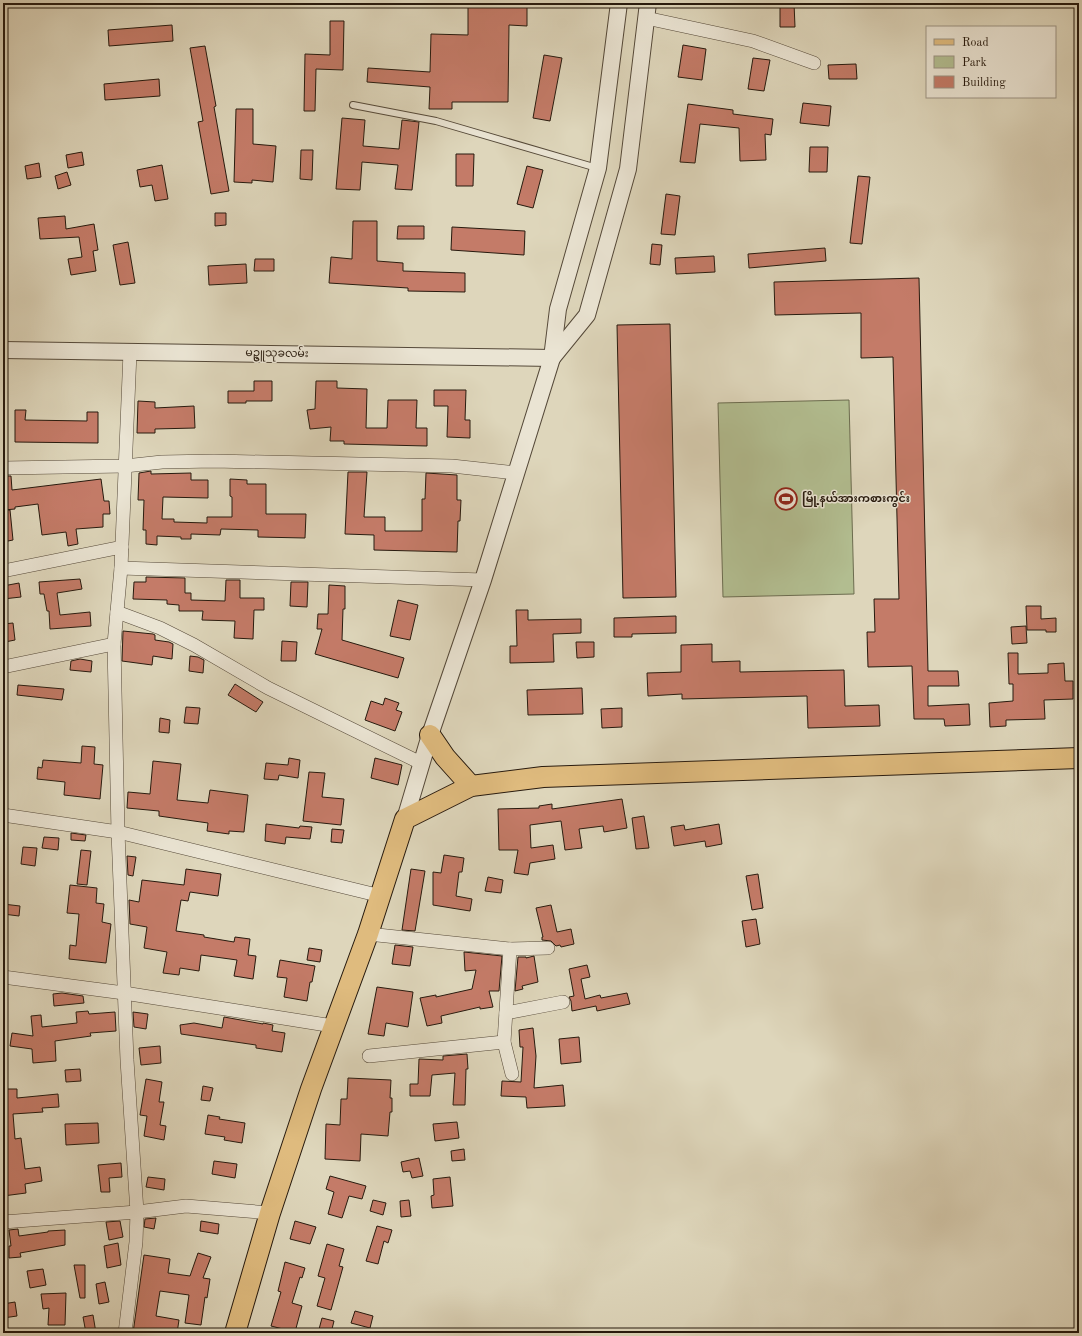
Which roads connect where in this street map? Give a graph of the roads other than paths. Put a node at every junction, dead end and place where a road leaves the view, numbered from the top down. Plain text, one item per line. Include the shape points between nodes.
1 (619, 3) edge
2 (647, 10) edge
3 (814, 63) dead end
4 (353, 105) dead end
5 (598, 168) junction
6 (3, 350) edge
7 (130, 352) junction
8 (552, 358) junction
9 (126, 466) junction
10 (3, 468) edge
11 (516, 473) junction
12 (122, 547) junction
13 (121, 568) junction
14 (3, 571) edge
15 (483, 580) junction
16 (117, 612) junction
17 (114, 644) junction
18 (3, 667) edge
19 (430, 735) junction
20 (1079, 758) edge
21 (422, 763) junction
22 (471, 786) junction
23 (3, 814) edge
24 (405, 819) junction
25 (118, 832) junction
26 (381, 896) junction
27 (368, 934) junction
28 (548, 948) dead end
29 (510, 949) junction
30 (3, 977) edge
31 (124, 993) junction
32 (563, 1002) dead end
33 (506, 1013) junction
34 (333, 1026) junction
35 (504, 1042) junction
36 (369, 1056) dead end
37 (512, 1074) dead end
38 (137, 1212) junction
39 (270, 1213) junction
40 (3, 1222) edge
41 (125, 1333) edge
42 (235, 1333) edge

1 - 5 street
2 - 3 street via 753,41
2 - 8 street via 628,169 587,314
4 - 5 lane via 450,125
5 - 8 street via 558,309
6 - 7 street, မဥ္ဇူသုခလမ်း
7 - 8 street, မဥ္ဇူသုခလမ်း
7 - 9 street
8 - 11 street
9 - 10 street
9 - 11 street via 214,461 452,466
9 - 12 street
11 - 15 street
12 - 13 street
12 - 14 street
13 - 15 street
13 - 16 street
15 - 19 street
16 - 17 street
16 - 21 street via 187,641 268,688
17 - 18 street
17 - 25 street
19 - 21 street
19 - 22 main road
20 - 22 main road via 543,777
21 - 24 street
22 - 24 main road
23 - 25 street
24 - 26 main road
25 - 26 street
25 - 31 street
26 - 27 main road
27 - 29 street
27 - 34 main road
28 - 29 street
29 - 33 street
30 - 31 street
31 - 34 street
31 - 38 street
32 - 33 street
33 - 35 street
34 - 39 main road
35 - 36 street
35 - 37 street
38 - 39 street via 186,1206
38 - 40 street
38 - 41 street
39 - 42 main road

